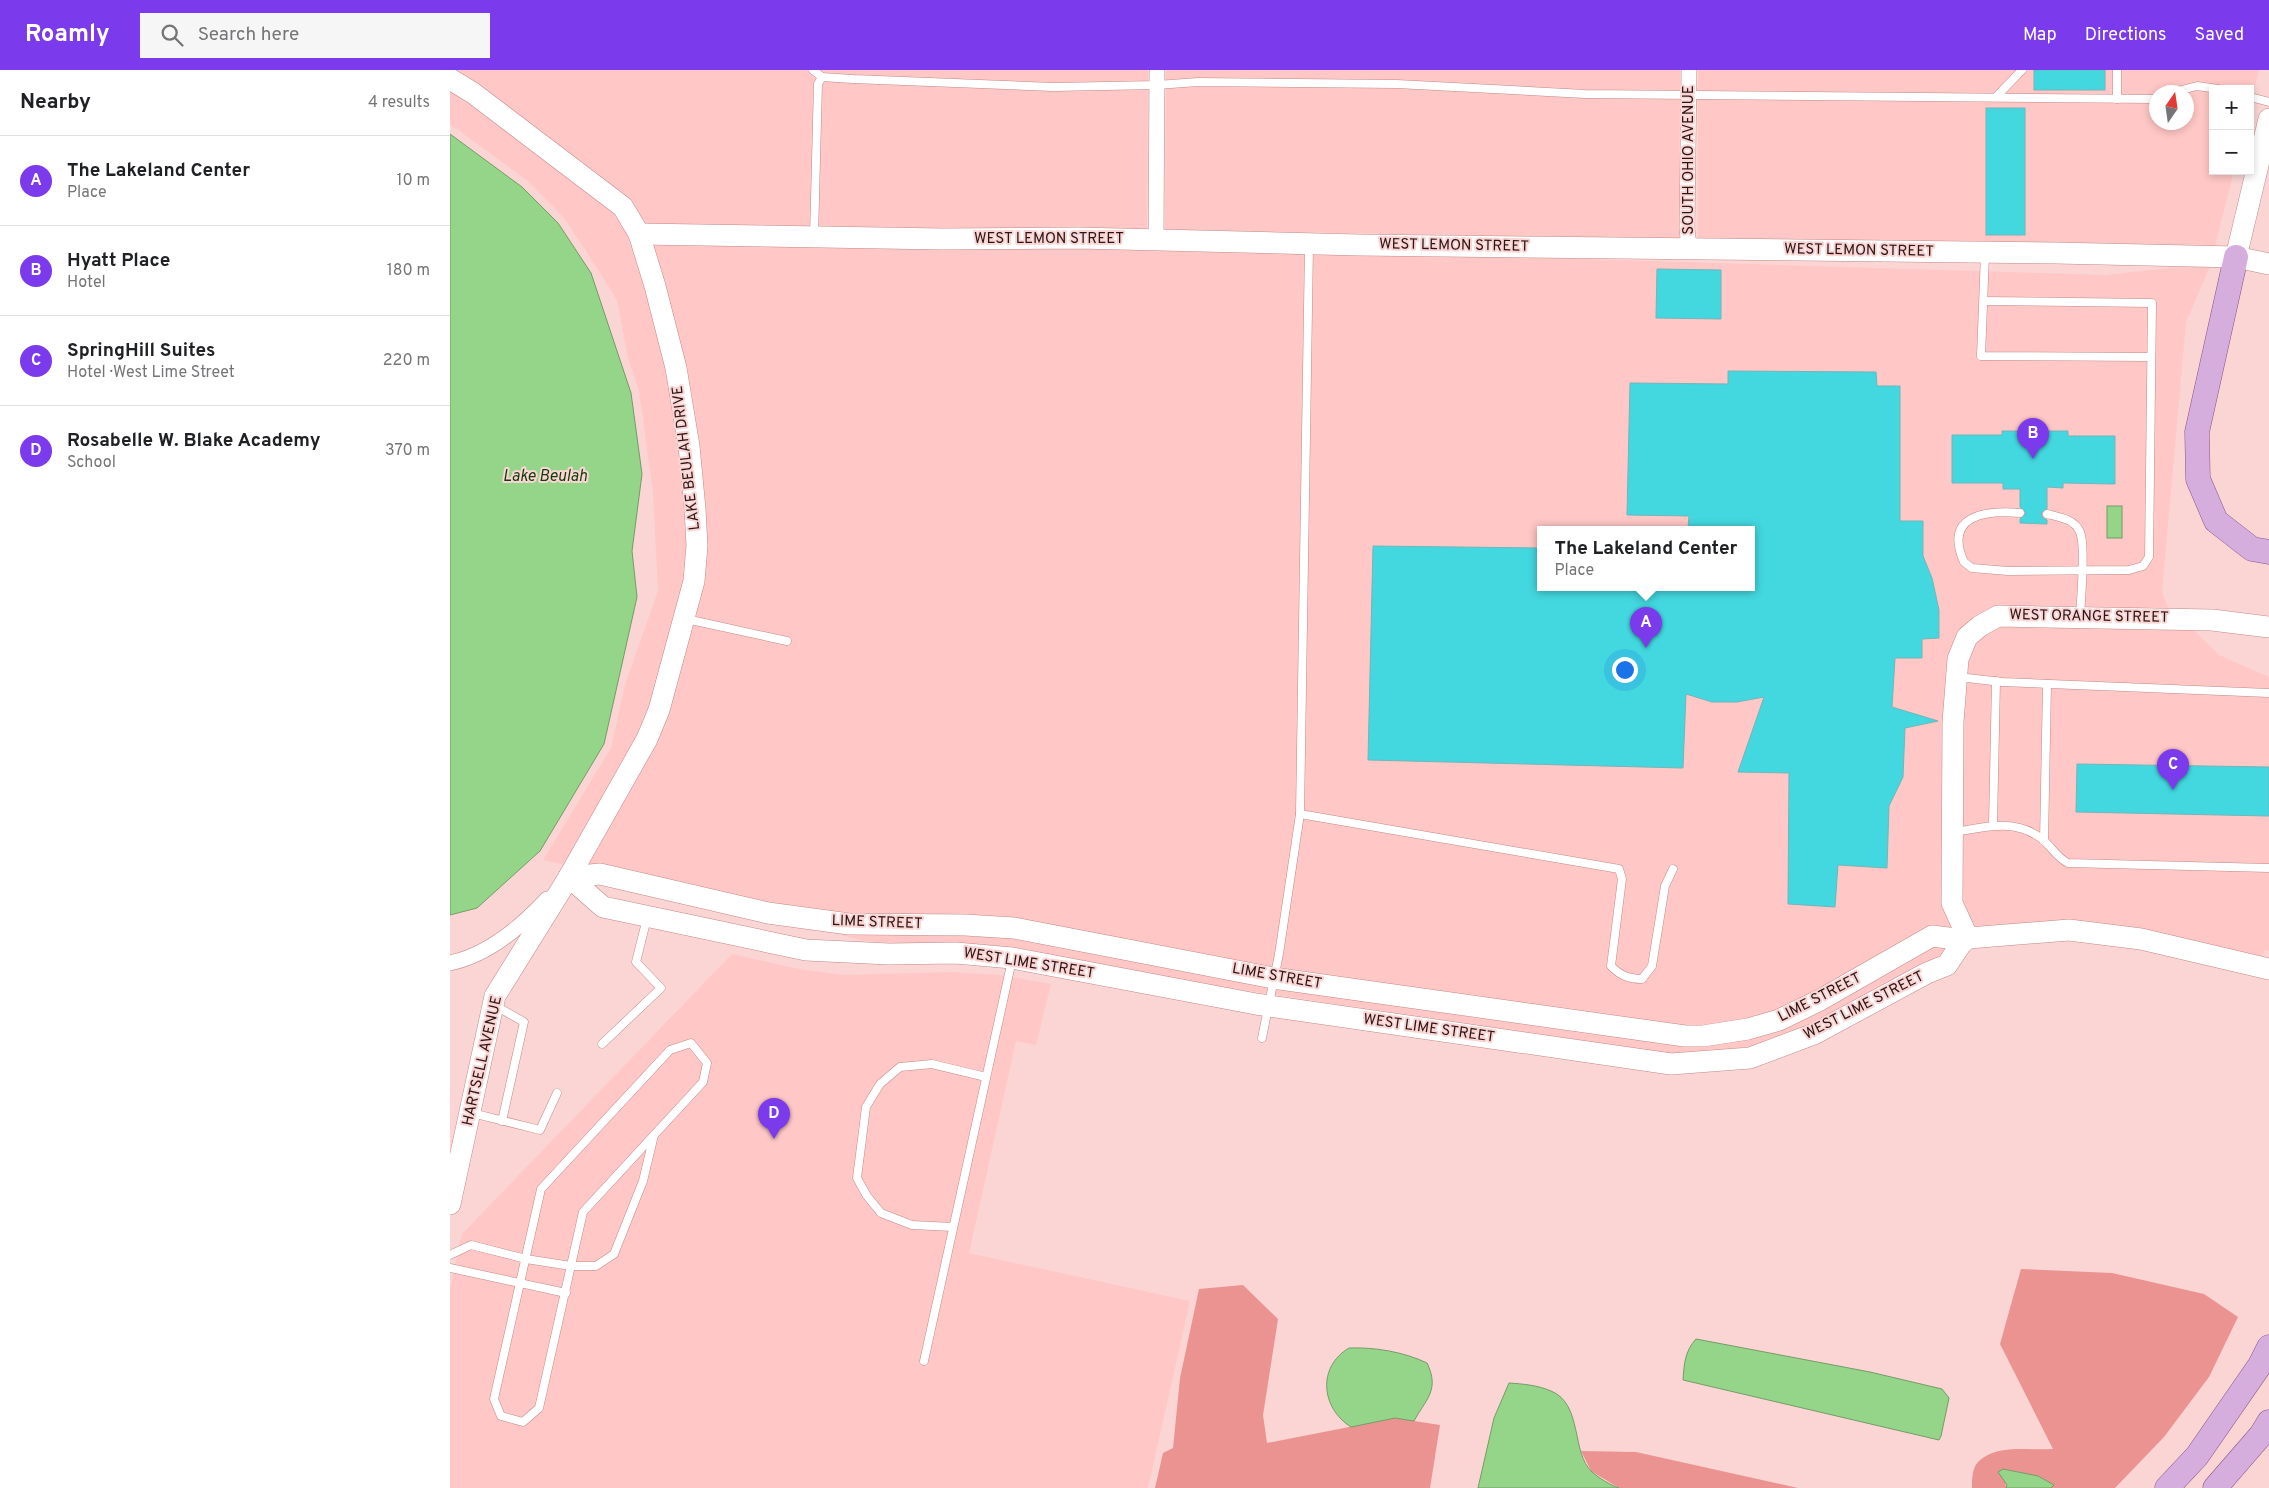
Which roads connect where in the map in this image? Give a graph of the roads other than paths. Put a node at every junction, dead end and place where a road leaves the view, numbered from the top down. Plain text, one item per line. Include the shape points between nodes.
1 (812, 70) edge
2 (1689, 70) edge
3 (2022, 70) edge
4 (2117, 70) edge
5 (822, 77) junction
6 (1157, 78) edge
7 (450, 79) edge
8 (2194, 87) edge
9 (2209, 88) edge
10 (1689, 95) junction
11 (1996, 97) junction
12 (2254, 98) edge
13 (2117, 99) junction
14 (2149, 99) edge
15 (2269, 102) edge
16 (2269, 119) edge
17 (639, 234) junction
18 (814, 237) junction
19 (1156, 240) junction
20 (1309, 244) junction
21 (1690, 249) junction
22 (1985, 252) junction
23 (2236, 257) junction
24 (2269, 264) edge
25 (1984, 301) junction
26 (2152, 357) junction
27 (2020, 513) dead end
28 (2047, 514) dead end
29 (2269, 552) edge
30 (2081, 570) junction
31 (2080, 617) junction
32 (686, 619) junction
33 (2269, 626) edge
34 (787, 641) dead end
35 (1956, 677) junction
36 (1996, 681) junction
37 (2047, 684) junction
38 (2269, 693) edge
39 (1300, 814) junction
40 (1993, 825) junction
41 (1953, 833) junction
42 (2044, 841) junction
43 (2269, 868) edge
44 (1673, 869) dead end
45 (569, 876) junction
46 (647, 917) junction
47 (1968, 938) junction
48 (1012, 958) junction
49 (450, 963) edge
50 (2269, 969) edge
51 (1273, 978) junction
52 (494, 1005) junction
53 (1268, 1005) junction
54 (1262, 1038) dead end
55 (602, 1044) dead end
56 (986, 1077) junction
57 (557, 1093) dead end
58 (470, 1112) junction
59 (502, 1121) junction
60 (654, 1134) junction
61 (450, 1204) edge
62 (954, 1227) junction
63 (450, 1255) edge
64 (526, 1259) junction
65 (571, 1266) junction
66 (450, 1268) edge
67 (520, 1283) junction
68 (566, 1293) junction
69 (2269, 1347) edge
70 (924, 1361) dead end
71 (2269, 1422) edge
72 (2169, 1487) edge
73 (2215, 1488) edge

1 - 5 lane
2 - 10 street, SOUTH OHIO AVENUE
3 - 11 lane
4 - 13 lane
5 - 6 lane via 1054,87
5 - 18 lane via 818,84
6 - 10 lane via 1198,82 1396,84 1585,94
6 - 19 street
7 - 17 street, LAKE BEULAH DRIVE via 623,207
8 - 9 lane
10 - 11 lane
10 - 21 street, SOUTH OHIO AVENUE via 1687,228
11 - 13 lane
12 - 15 lane
13 - 14 lane
16 - 23 street
17 - 18 street, WEST LEMON STREET
17 - 32 street, LAKE BEULAH DRIVE via 656,286 676,368 689,446 697,546
18 - 19 street, WEST LEMON STREET
19 - 20 street, WEST LEMON STREET
20 - 21 street, WEST LEMON STREET
20 - 39 lane
21 - 22 street, WEST LEMON STREET
22 - 23 street, WEST LEMON STREET
22 - 25 lane
23 - 24 street, WEST LEMON STREET
23 - 29 main road via 2197,432 2198,479 2216,521 2252,549
25 - 26 lane via 2152,304
25 - 26 lane via 1982,356
26 - 30 lane via 2149,557 2143,566 2129,570
27 - 30 lane via 1996,511 1969,519 1958,542 1964,562 1972,568 1991,571
28 - 30 lane via 2066,519 2080,532
30 - 31 lane
31 - 33 street, WEST ORANGE STREET via 2212,620
31 - 35 street, WEST ORANGE STREET via 1998,616 1967,637 1958,659
32 - 34 lane
32 - 45 street, LAKE BEULAH DRIVE via 647,739
35 - 36 lane
35 - 41 street, WEST ORANGE STREET
36 - 37 lane
36 - 40 lane
37 - 38 lane
37 - 42 lane
39 - 44 lane via 1619,869 1622,879 1612,966 1619,974 1631,979 1642,979 1652,966 1665,886
39 - 51 lane
40 - 41 lane
40 - 42 lane via 2021,828
41 - 47 street, WEST ORANGE STREET via 1952,903
42 - 43 lane via 2068,863
45 - 46 street, WEST LIME STREET via 603,907
45 - 49 street, LAKE BEULAH DRIVE via 529,919 488,949
45 - 51 street, LIME STREET via 600,874 768,913 849,924 1014,928
45 - 52 street, HARTSELL AVENUE via 495,996
46 - 48 street, WEST LIME STREET via 815,951 956,953
46 - 55 lane via 636,962 661,988
47 - 50 street via 2069,930 2141,939
47 - 51 street, LIME STREET via 1932,936 1779,1020 1703,1036 1592,1024
47 - 53 street, WEST LIME STREET via 1947,965 1814,1034 1750,1058 1699,1063 1671,1064
48 - 53 street, WEST LIME STREET
48 - 56 lane
51 - 53 lane
52 - 58 street, HARTSELL AVENUE
52 - 59 lane via 524,1022
53 - 54 lane
56 - 62 lane
56 - 62 lane via 932,1064 900,1068 880,1084 866,1107 857,1178 867,1196 881,1214 912,1225
57 - 59 lane via 540,1130
58 - 59 lane
58 - 61 street, HARTSELL AVENUE
60 - 64 lane via 702,1082 707,1063 690,1043 670,1050 541,1189
60 - 65 lane via 582,1212
60 - 65 lane via 643,1180 614,1254 596,1266
62 - 70 lane
63 - 64 lane via 471,1245
64 - 65 lane
64 - 67 lane
65 - 68 lane
66 - 67 lane
67 - 68 lane
67 - 68 lane via 494,1399 501,1416 523,1422 539,1408
69 - 72 main road via 2197,1456
71 - 73 main road

